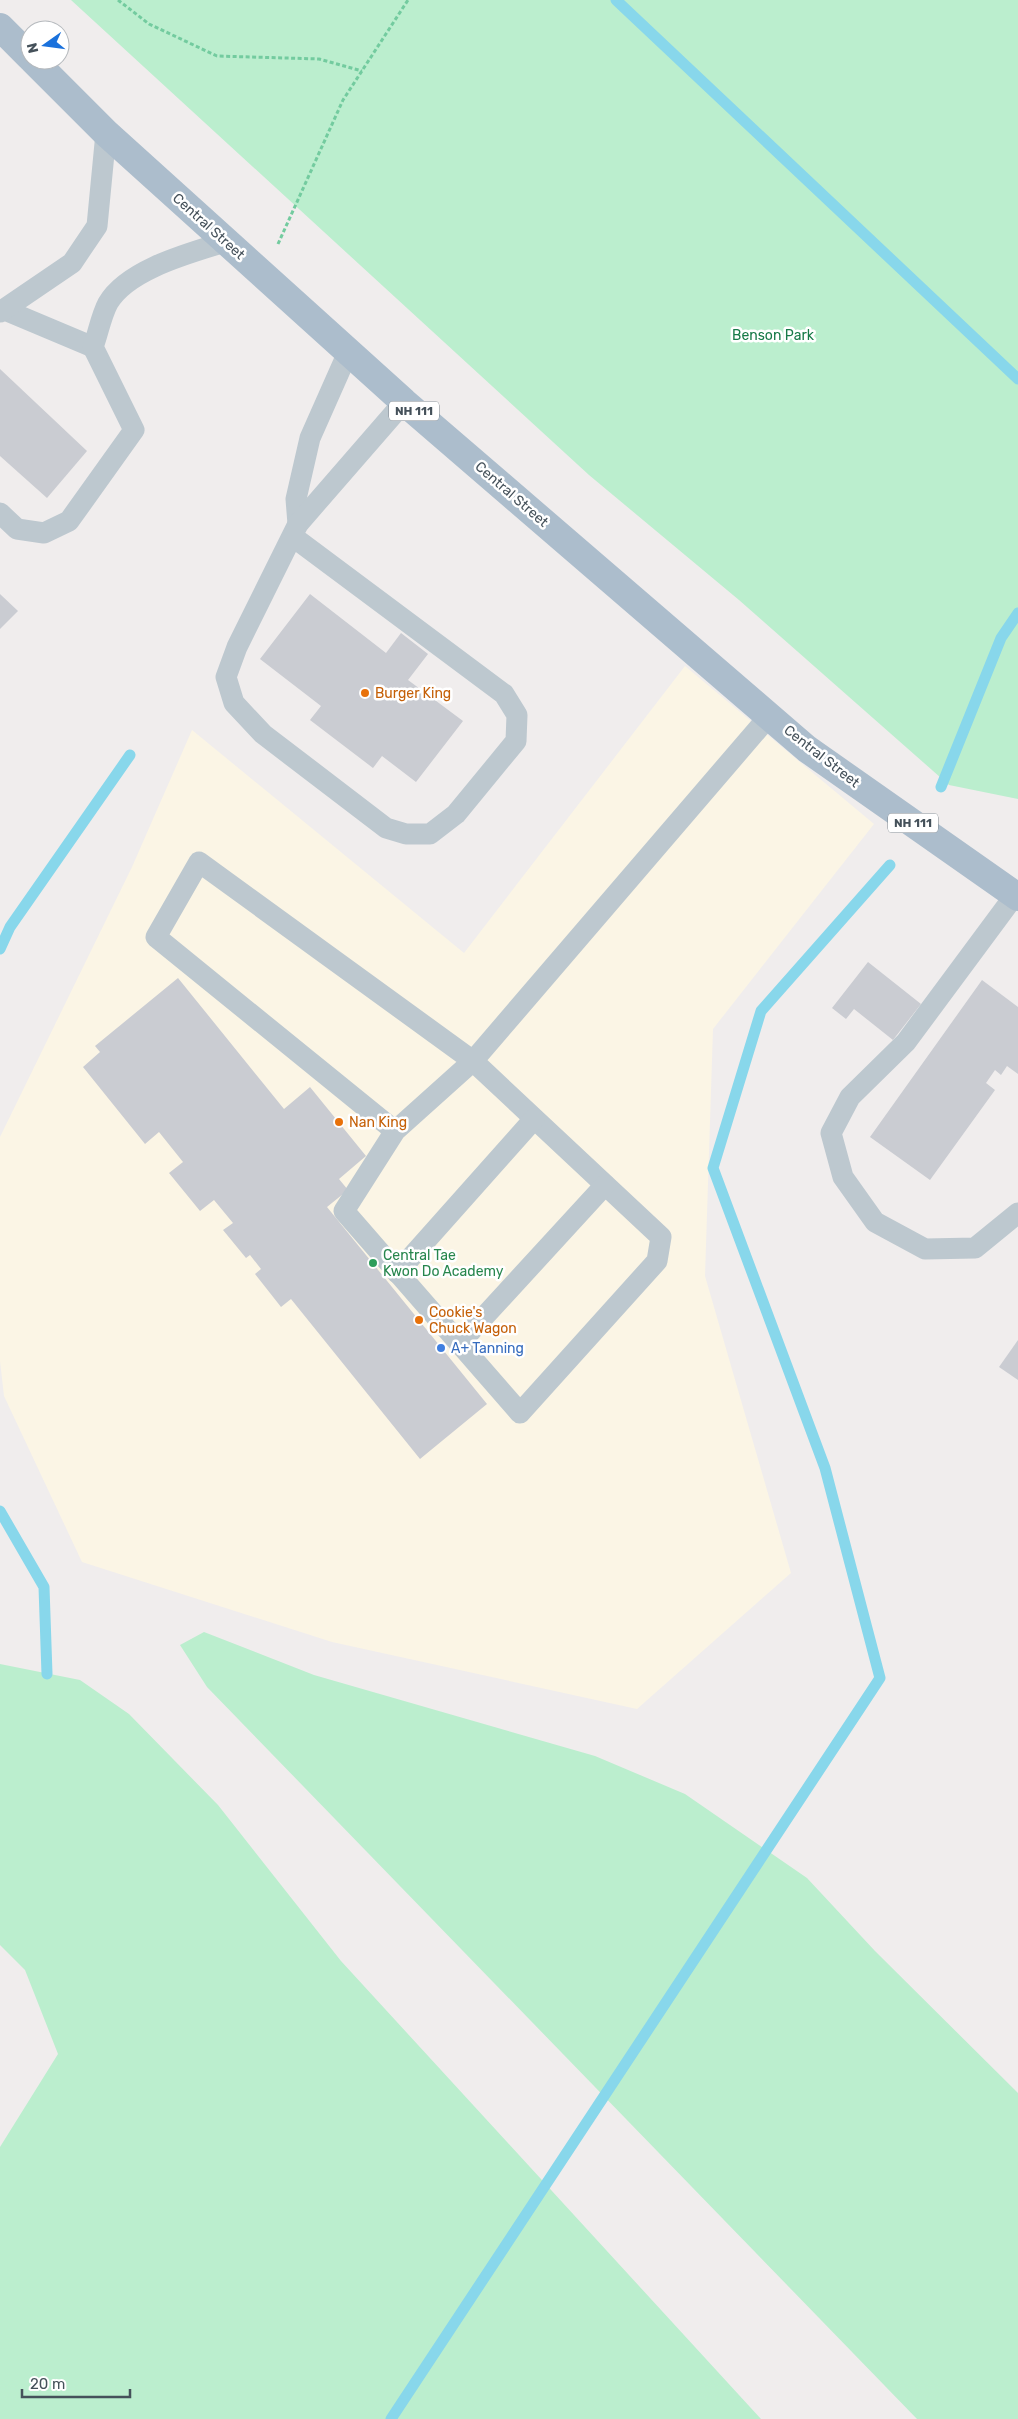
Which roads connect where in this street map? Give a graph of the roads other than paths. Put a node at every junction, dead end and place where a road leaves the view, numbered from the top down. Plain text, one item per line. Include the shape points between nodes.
1 (0, 27) edge
2 (20, 47) edge
3 (43, 70) edge
4 (106, 133) junction
5 (225, 242) junction
6 (2, 311) edge
7 (93, 347) junction
8 (349, 350) junction
9 (404, 402) junction
10 (0, 513) edge
11 (295, 530) junction
12 (770, 715) junction
13 (1016, 896) edge
14 (473, 1062) junction
15 (534, 1119) junction
16 (395, 1131) junction
17 (605, 1185) junction
18 (1018, 1213) edge
19 (397, 1273) junction
20 (460, 1344) junction

1 - 2 main road
3 - 4 main road, Central Street / NH 111
4 - 5 main road, Central Street / NH 111
4 - 6 lane via 97,226 72,263
5 - 7 lane via 167,260 125,286 108,303
5 - 8 main road, Central Street / NH 111
6 - 7 lane
7 - 10 lane via 134,430 68,521 44,533 17,529
8 - 9 main road, Central Street / NH 111
8 - 11 lane via 310,438 296,499
9 - 11 lane
9 - 12 main road, Central Street / NH 111
11 - 11 lane via 504,694 517,715 516,741 456,814 430,834 406,834 386,828 263,734 234,703 226,677 237,647
12 - 13 main road, Central Street / NH 111 via 807,748
12 - 14 lane
13 - 18 lane via 906,1042 850,1097 831,1133 843,1177 874,1222 925,1249 975,1248
14 - 15 lane
14 - 16 lane
14 - 16 lane via 199,862 156,936
15 - 17 lane
15 - 19 lane
16 - 19 lane via 344,1212
17 - 20 lane
17 - 20 lane via 661,1237 657,1261 520,1413
19 - 20 lane

